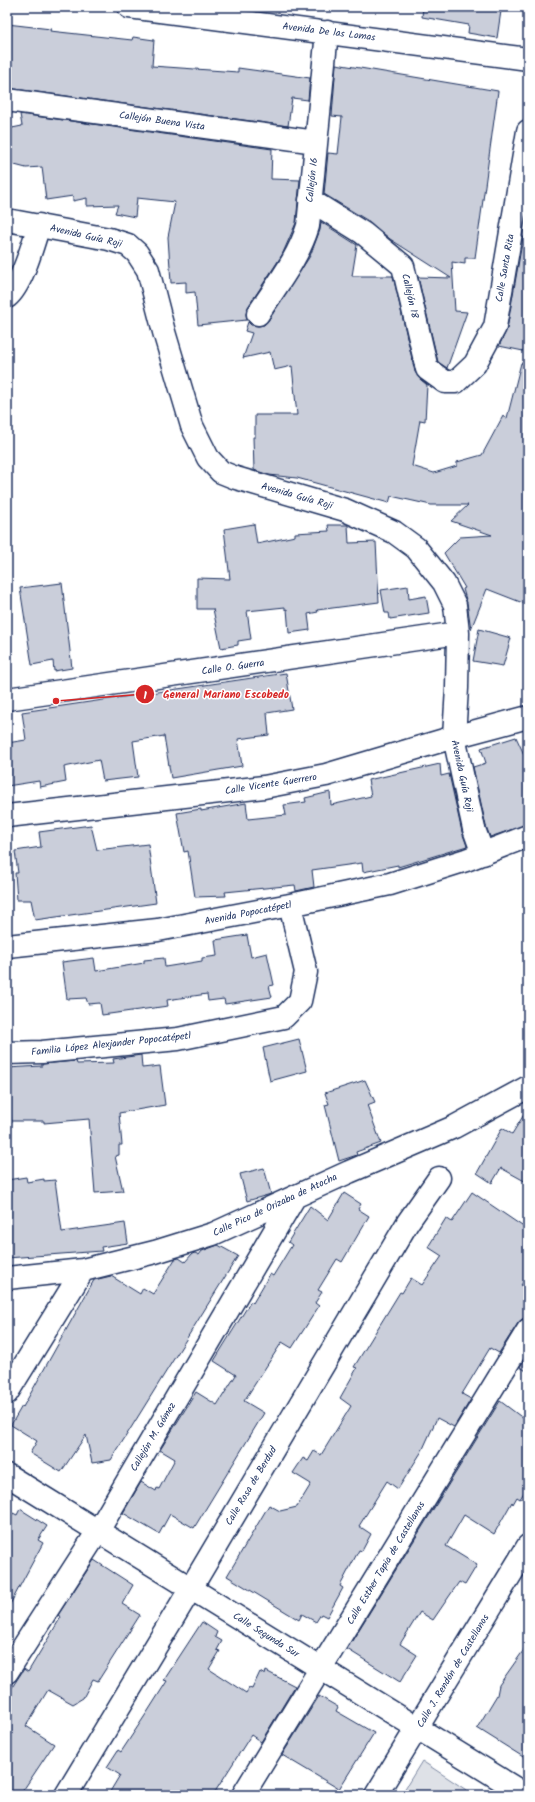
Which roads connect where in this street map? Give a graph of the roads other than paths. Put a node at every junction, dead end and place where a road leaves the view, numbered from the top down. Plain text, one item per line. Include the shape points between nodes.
1 (129, 7) edge
2 (327, 32) junction
3 (528, 59) edge
4 (7, 100) edge
5 (528, 131) edge
6 (316, 142) junction
7 (310, 200) junction
8 (7, 220) edge
9 (39, 225) junction
10 (7, 297) edge
11 (258, 314) dead end
12 (445, 382) joint
13 (458, 633) junction
14 (7, 699) edge
15 (528, 699) edge
16 (524, 718) edge
17 (454, 737) junction
18 (7, 816) edge
19 (528, 836) edge
20 (483, 854) junction
21 (290, 905) junction
22 (7, 946) edge
23 (7, 1053) edge
24 (528, 1087) edge
25 (439, 1178) dead end
26 (294, 1198) junction
27 (83, 1270) junction
28 (7, 1278) edge
29 (528, 1330) edge
30 (7, 1393) edge
31 (7, 1475) edge
32 (98, 1531) junction
33 (528, 1546) edge
34 (191, 1588) junction
35 (321, 1668) junction
36 (7, 1672) edge
37 (418, 1728) junction
38 (66, 1795) edge
39 (244, 1795) edge
40 (376, 1795) edge
41 (526, 1795) edge

1 - 2 street, Avenida De las Lomas
2 - 3 street, Avenida De las Lomas
2 - 6 street, Callejón 16
4 - 6 street, Callejón Buena Vista
5 - 12 street, Calle Santa Rita via 495,327 475,364 456,382
6 - 7 street, Callejón 16
7 - 11 street, Callejón 16 via 308,226 303,241
7 - 12 street, Callejón 18 via 363,233 403,266 427,369
8 - 9 street, Avenida Guía Roji
9 - 10 street via 14,292
9 - 13 street, Avenida Guía Roji via 109,239 137,252 148,270 192,426 208,458 221,472 345,510 394,532 416,548 444,583 455,605
13 - 14 street, Calle O. Guerra
13 - 17 street, Avenida Guía Roji
15 - 16 street
16 - 17 street, Calle Vicente Guerrero
17 - 18 street, Calle Vicente Guerrero via 326,775 264,787
17 - 20 street, Avenida Guía Roji via 474,829
19 - 20 street, Avenida Popocatépetl
20 - 21 street, Avenida Popocatépetl via 390,884
21 - 22 street, Avenida Popocatépetl via 158,930
21 - 23 street, Familia López Alexjander Popocatépetl via 306,972 300,1000 284,1017 178,1039
24 - 26 street, Calle Pico de Orizaba de Atocha via 454,1127
25 - 34 street, Calle Rosa de Berdud via 408,1222
26 - 27 street, Calle Pico de Orizaba de Atocha via 213,1234
26 - 32 street, Callejón M. Gómez
27 - 28 street, Calle Pico de Orizaba de Atocha
27 - 30 street
29 - 35 street, Calle Esther Tapia de Castellanos
31 - 32 street, Calle Segunda Sur
32 - 34 street, Calle Segunda Sur
32 - 36 street, Callejón M. Gómez
33 - 37 street, Calle J. Rendón de Castellanos
34 - 35 street, Calle Segunda Sur
34 - 38 street, Calle Rosa de Berdud
35 - 37 street, Calle Segunda Sur
35 - 39 street, Calle Esther Tapia de Castellanos
37 - 40 street, Calle J. Rendón de Castellanos
37 - 41 street, Calle Segunda Sur

